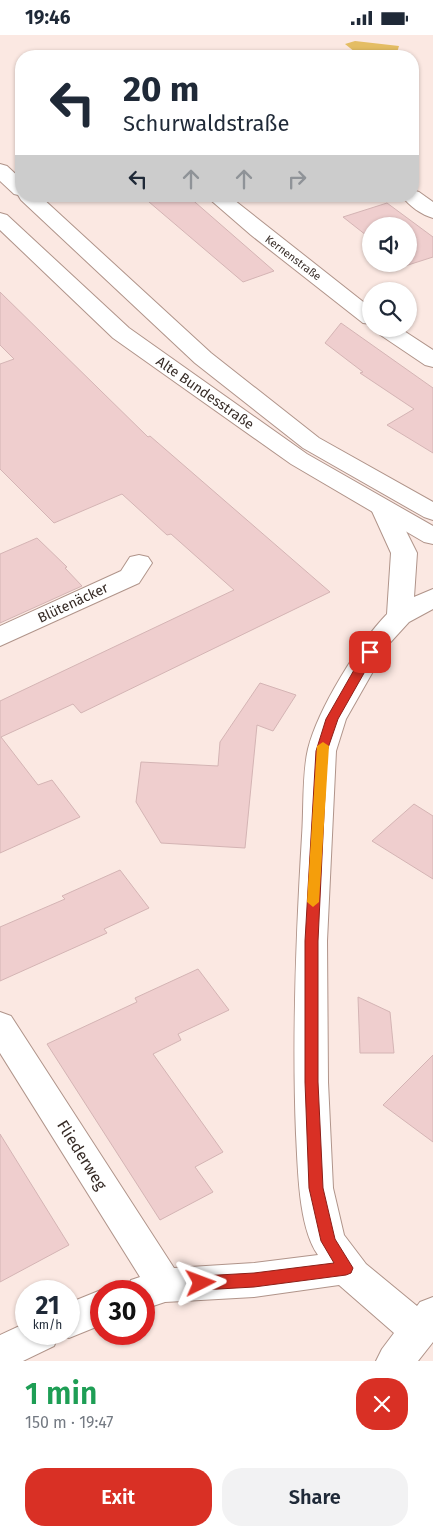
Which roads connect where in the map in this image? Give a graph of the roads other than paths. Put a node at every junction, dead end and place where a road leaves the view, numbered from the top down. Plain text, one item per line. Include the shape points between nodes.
1 (0, 170) edge
2 (15, 184) edge
3 (419, 201) edge
4 (34, 202) edge
5 (223, 202) edge
6 (433, 212) edge
7 (0, 219) edge
8 (362, 311) edge
9 (399, 337) edge
10 (433, 360) edge
11 (383, 509) junction
12 (433, 512) edge
13 (433, 536) edge
14 (139, 563) dead end
15 (433, 598) edge
16 (400, 616) junction
17 (0, 637) edge
18 (0, 1025) edge
19 (346, 1268) junction
20 (149, 1280) edge
21 (155, 1289) edge
22 (426, 1323) edge
23 (17, 1345) edge
24 (0, 1353) edge
25 (395, 1361) edge

1 - 2 street
3 - 6 street
4 - 12 street, Alte Bundesstraße via 203,358 311,443
5 - 8 street, Kernenstraße
7 - 11 street, Alte Bundesstraße via 120,333 299,459
9 - 10 street
11 - 13 street, Alte Bundesstraße
11 - 16 street via 404,553
14 - 17 street, Blütenäcker via 130,577
15 - 16 street
16 - 19 street via 378,639 354,677 332,719 322,751 311,941 311,1082 316,1188 328,1241
18 - 20 street, Fliederweg
19 - 21 street
19 - 22 street via 382,1302
22 - 25 street
23 - 24 street

